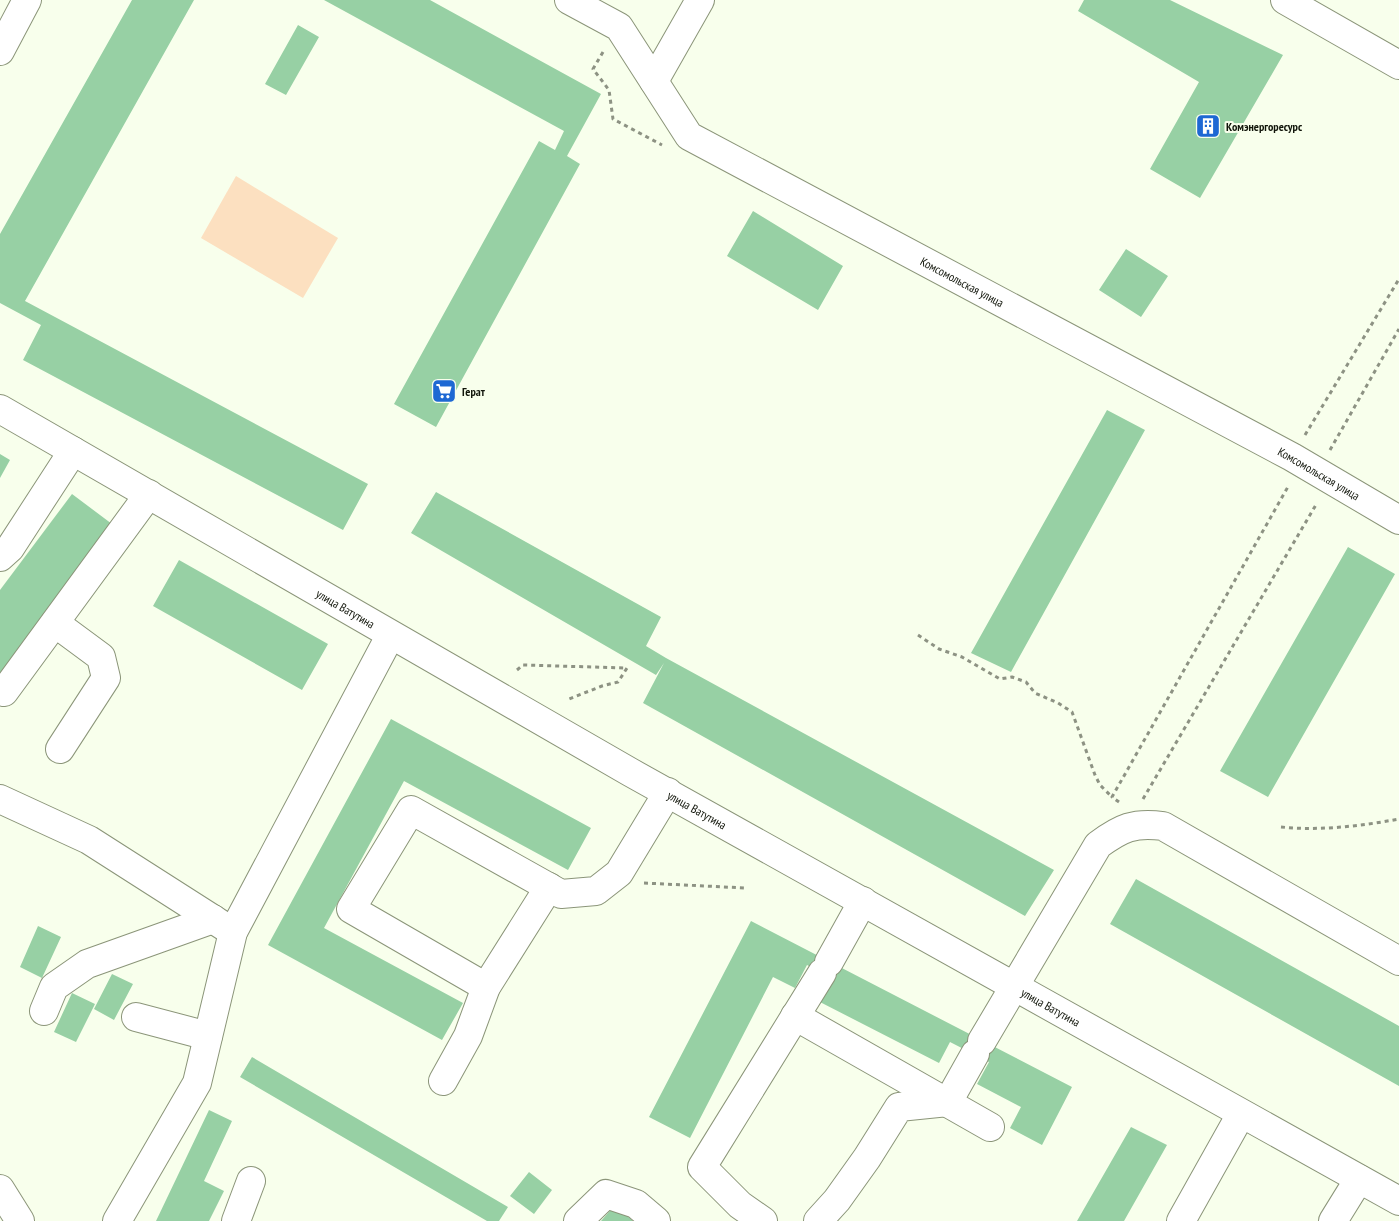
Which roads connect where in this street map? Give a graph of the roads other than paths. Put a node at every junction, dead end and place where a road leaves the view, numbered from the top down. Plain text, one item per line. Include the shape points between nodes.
1 (27, 0) edge
2 (569, 0) edge
3 (700, 0) edge
4 (1285, 0) edge
5 (0, 51) edge
6 (1399, 65) edge
7 (654, 81) junction
8 (0, 409) edge
9 (74, 451) junction
10 (149, 494) junction
11 (1399, 520) edge
12 (3, 548) edge
13 (55, 623) junction
14 (390, 636) junction
15 (4, 692) dead end
16 (60, 749) dead end
17 (668, 792) junction
18 (0, 799) edge
19 (549, 887) junction
20 (863, 901) junction
21 (223, 926) junction
22 (1399, 961) edge
23 (1015, 985) junction
24 (486, 987) junction
25 (44, 1011) dead end
26 (794, 1016) junction
27 (136, 1017) dead end
28 (208, 1036) junction
29 (442, 1081) dead end
30 (948, 1102) junction
31 (1241, 1114) junction
32 (990, 1127) dead end
33 (1359, 1179) junction
34 (252, 1181) dead end
35 (0, 1189) edge
36 (1399, 1201) edge
37 (20, 1221) edge
38 (117, 1221) edge
39 (236, 1221) edge
40 (578, 1221) edge
41 (656, 1221) edge
42 (763, 1221) edge
43 (818, 1221) edge
44 (1181, 1221) edge
45 (1333, 1221) edge

1 - 5 street
2 - 7 street, Комсомольская улица via 619,27
3 - 7 street
4 - 6 street
7 - 11 street, Комсомольская улица via 688,136 1318,471
8 - 9 street, улица Ватутина
9 - 10 street, улица Ватутина
9 - 12 street
10 - 13 street
10 - 14 street, улица Ватутина
13 - 15 street
13 - 16 street via 101,657 106,678
14 - 17 street, улица Ватутина
14 - 21 street
17 - 19 street via 619,873 608,882 596,891 561,894
17 - 20 street, улица Ватутина
18 - 21 street via 88,840
19 - 24 street
19 - 24 street via 412,810 351,909
20 - 23 street, улица Ватутина
20 - 26 street
21 - 25 street via 87,964 54,987
21 - 28 street
22 - 23 street via 1163,826 1153,824 1119,829 1098,845
23 - 30 street
23 - 31 street, улица Ватутина
24 - 29 street via 468,1036
26 - 30 street
26 - 42 street via 702,1167 740,1205
27 - 28 street
28 - 38 street via 197,1083
30 - 32 street
30 - 43 street via 899,1107 867,1158
31 - 33 street, улица Ватутина
31 - 44 street
33 - 36 street, улица Ватутина
33 - 45 street
34 - 39 street
35 - 37 street
40 - 41 street via 606,1194 636,1204

